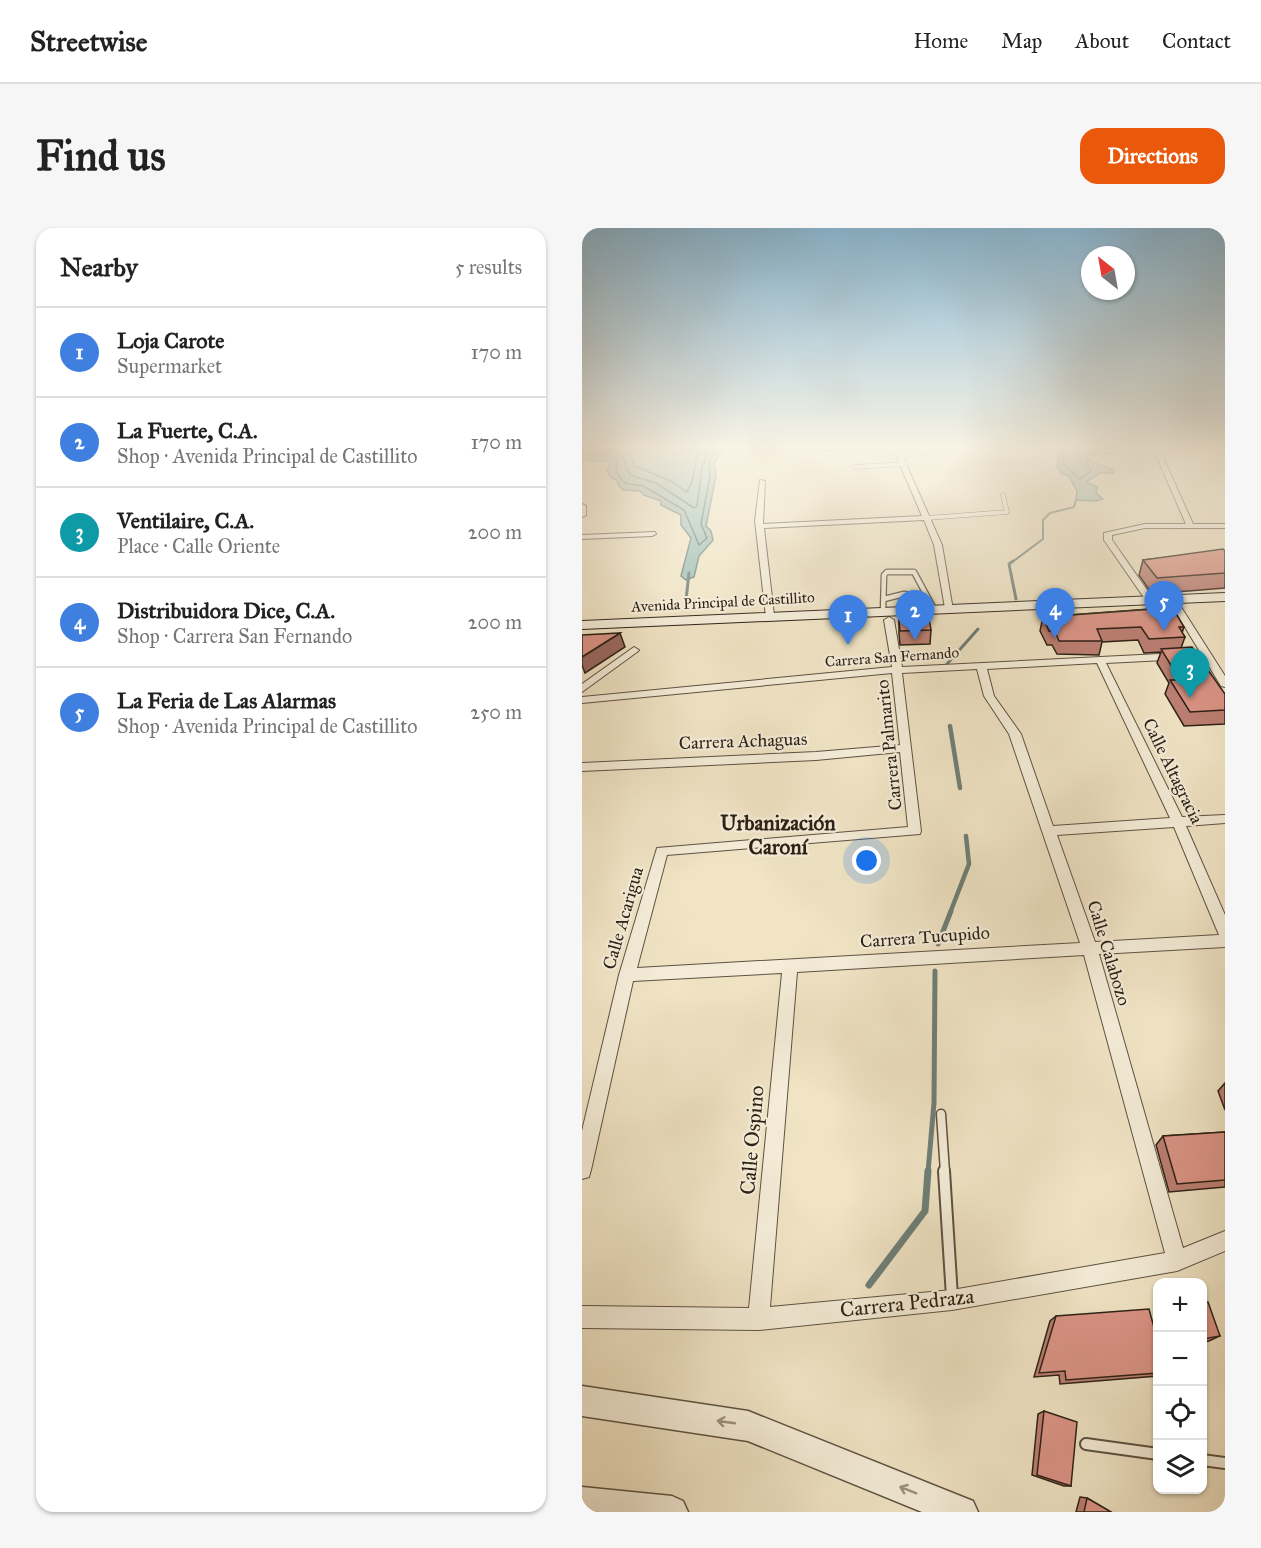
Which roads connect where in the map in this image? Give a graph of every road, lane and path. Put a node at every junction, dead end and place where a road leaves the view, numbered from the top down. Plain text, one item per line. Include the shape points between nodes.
1 (582, 506) edge
2 (761, 506) edge
3 (922, 506) edge
4 (1006, 506) edge
5 (1182, 506) edge
6 (582, 515) edge
7 (927, 518) junction
8 (760, 526) junction
9 (1225, 526) edge
10 (1191, 527) junction
11 (652, 534) dead end
12 (582, 537) edge
13 (1225, 597) edge
14 (1150, 600) junction
15 (931, 603) junction
16 (1175, 603) junction
17 (1225, 605) edge
18 (950, 608) junction
19 (885, 610) junction
20 (769, 615) junction
21 (582, 625) edge
22 (582, 632) edge
23 (634, 650) dead end
24 (1206, 655) junction
25 (1100, 660) junction
26 (981, 665) junction
27 (897, 670) junction
28 (1225, 684) edge
29 (582, 689) edge
30 (582, 700) edge
31 (906, 748) junction
32 (582, 767) edge
33 (1225, 819) edge
34 (1178, 822) junction
35 (1047, 831) junction
36 (662, 851) joint
37 (1225, 932) edge
38 (1225, 941) edge
39 (1089, 947) junction
40 (790, 965) junction
41 (627, 975) junction
42 (940, 1114) dead end
43 (582, 1170) edge
44 (1225, 1241) edge
45 (1177, 1261) junction
46 (952, 1300) junction
47 (582, 1317) edge
48 (759, 1319) junction
49 (582, 1401) edge
50 (1086, 1444) dead end
51 (1153, 1453) edge
52 (1207, 1461) edge
53 (1225, 1463) edge
54 (582, 1503) edge
55 (672, 1512) edge
56 (962, 1512) edge

1 - 6 street
2 - 8 street
3 - 7 street
4 - 7 lane via 1007,512
5 - 10 street
7 - 8 street
7 - 18 street via 938,545
8 - 20 street
9 - 10 street
10 - 14 street via 1145,526 1108,533 1108,540
11 - 12 street
13 - 16 main road, Avenida Principal de Castillito
14 - 16 main road, Avenida Principal de Castillito
14 - 18 main road, Avenida Principal de Castillito
15 - 18 main road, Avenida Principal de Castillito
15 - 19 main road, Avenida Principal de Castillito
15 - 19 lane via 915,574 884,574
16 - 17 main road, Avenida Principal de Castillito
16 - 19 main road, Avenida Principal de Castillito
16 - 24 street
19 - 20 main road, Avenida Principal de Castillito
19 - 22 main road, Avenida Principal de Castillito
19 - 27 street, Carrera Palmarito
20 - 21 main road, Avenida Principal de Castillito
23 - 29 street
24 - 25 street, Carrera San Fernando
24 - 28 street
25 - 26 street, Carrera San Fernando
25 - 34 street, Calle Altagracia
26 - 27 street, Carrera San Fernando
26 - 35 street, Calle Calabozo via 988,696 1015,734
27 - 30 street, Carrera San Fernando
27 - 31 street, Carrera Palmarito
31 - 32 street, Carrera Achaguas
31 - 36 street, Carrera Palmarito via 915,831
33 - 34 street
34 - 35 street
34 - 37 street, Calle Altagracia
35 - 39 street, Calle Calabozo
36 - 41 street, Calle Acarigua
38 - 39 street, Carrera Tucupido
39 - 40 street, Carrera Tucupido
39 - 45 street, Calle Calabozo
40 - 41 street, Carrera Tucupido
40 - 48 street, Calle Ospino
41 - 43 street, Calle Acarigua
42 - 46 lane
44 - 45 street, Carrera Pedraza
45 - 46 street, Carrera Pedraza
46 - 48 street, Carrera Pedraza
47 - 48 street, Carrera Pedraza
56 -> 49 street via 748,1425
50 - 51 lane
52 - 53 lane
54 - 55 street

